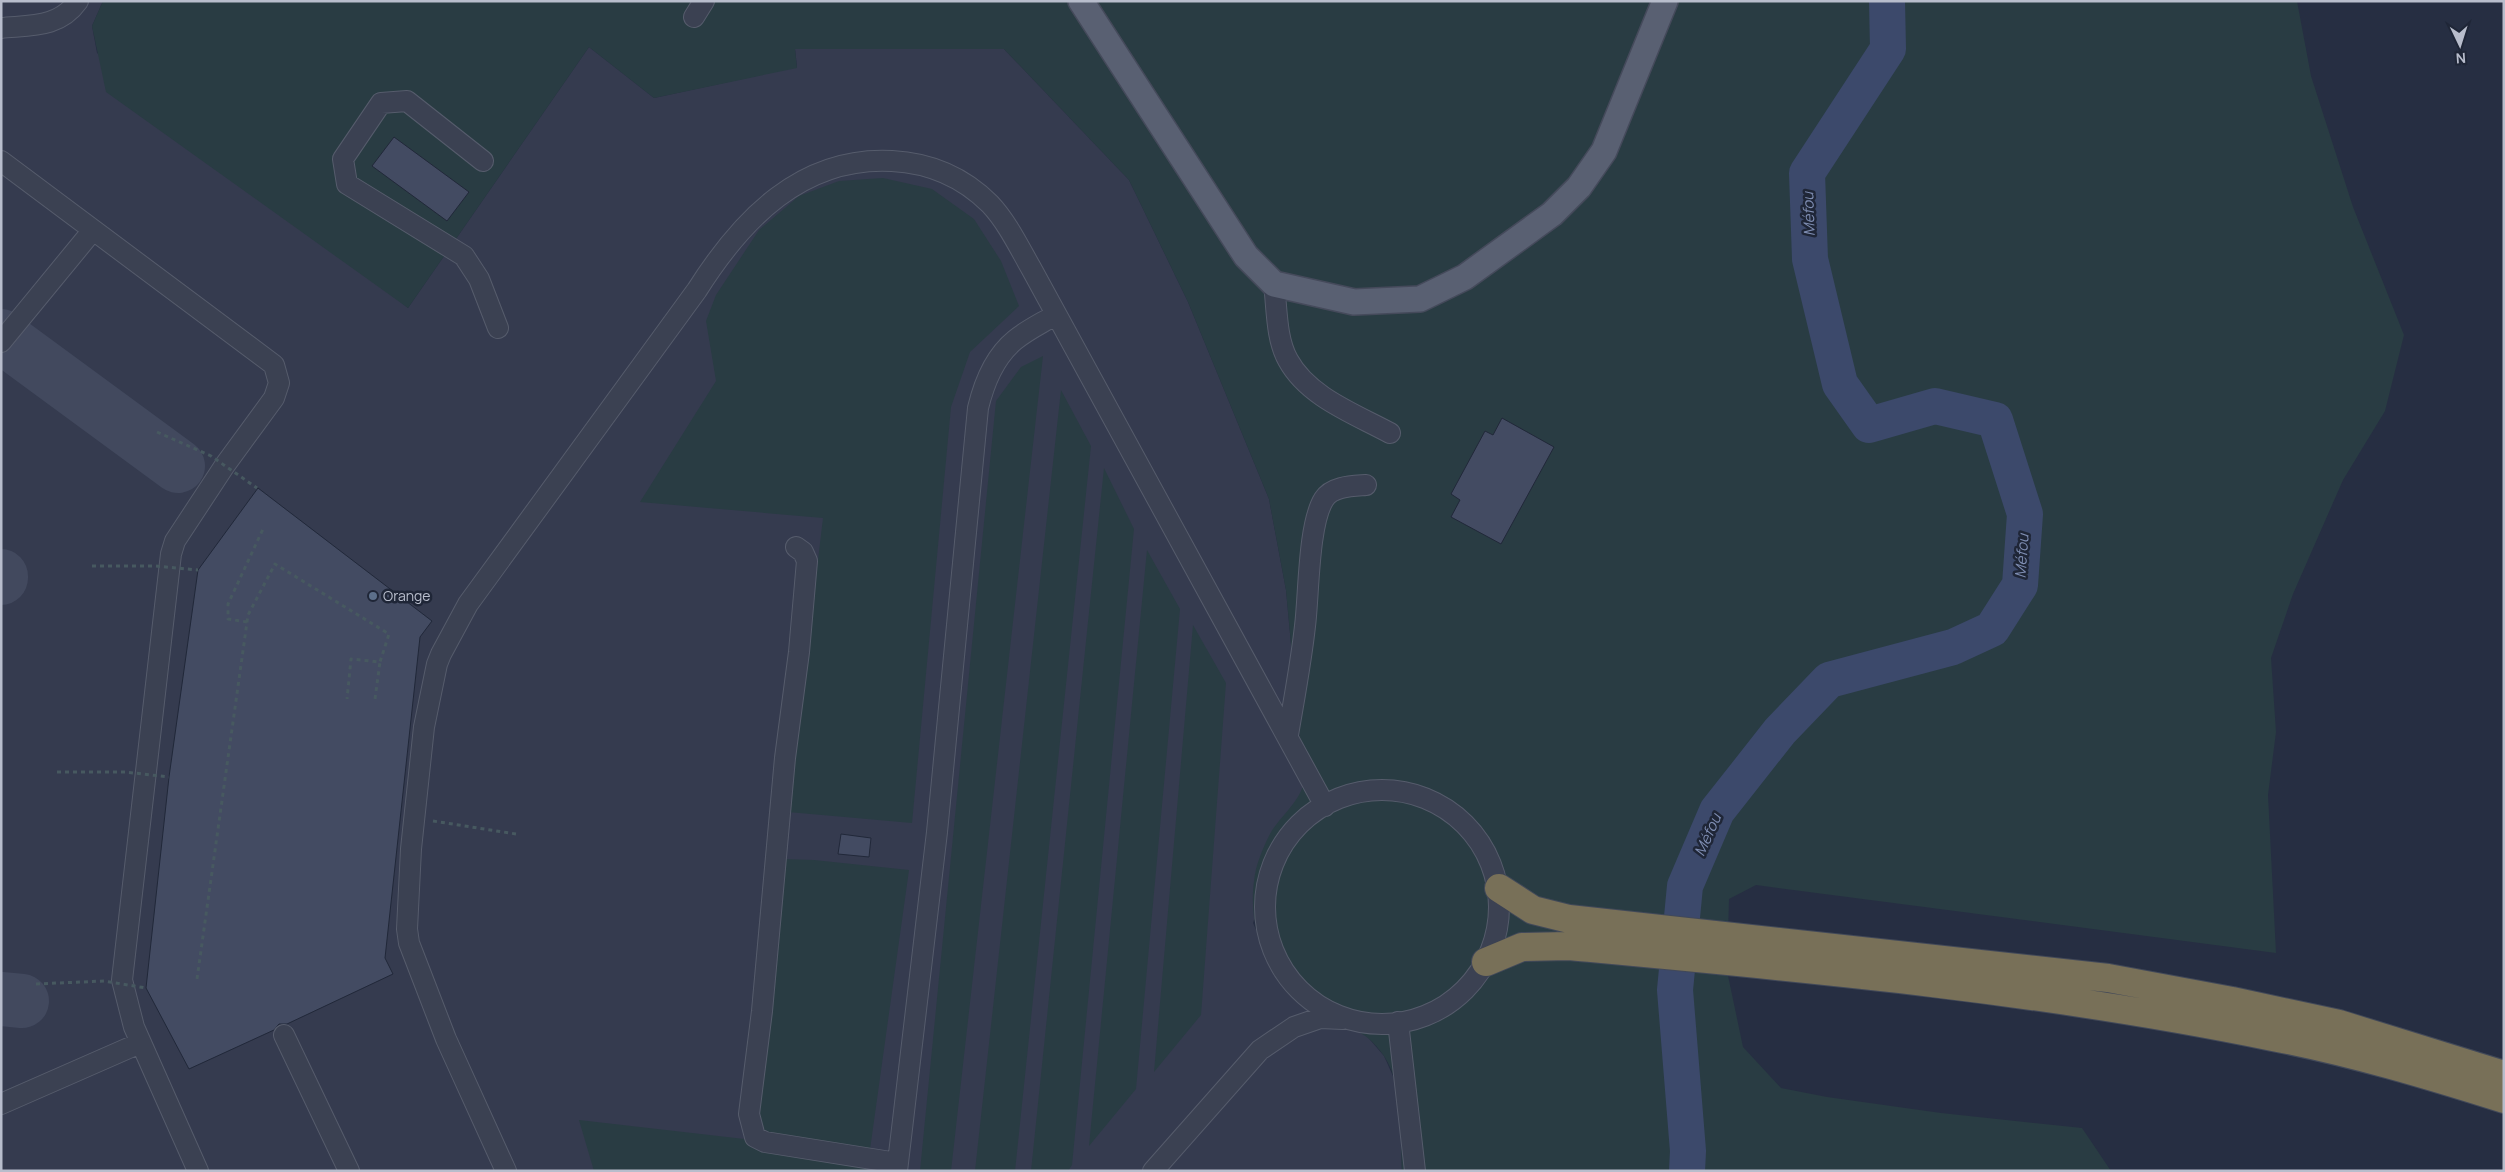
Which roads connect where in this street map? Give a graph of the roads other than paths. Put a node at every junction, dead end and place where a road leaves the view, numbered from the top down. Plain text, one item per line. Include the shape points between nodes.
1 (78, 1) edge
2 (1081, 1) edge
3 (1665, 1) edge
4 (1, 28) edge
5 (1, 161) edge
6 (483, 162) dead end
7 (94, 230) junction
8 (1274, 284) junction
9 (1055, 315) junction
10 (498, 328) dead end
11 (1, 342) edge
12 (1390, 433) dead end
13 (1366, 485) dead end
14 (796, 547) dead end
15 (1288, 735) junction
16 (1325, 806) junction
17 (1499, 888) junction
18 (1810, 956) junction
19 (1486, 962) junction
20 (1354, 1020) junction
21 (1398, 1022) junction
22 (284, 1035) dead end
23 (140, 1043) junction
24 (2504, 1075) edge
25 (2504, 1099) edge
26 (1, 1104) edge
27 (897, 1167) edge
28 (198, 1171) edge
29 (349, 1171) edge
30 (506, 1171) edge
31 (1153, 1171) edge
32 (1415, 1171) edge

1 - 4 street via 70,13 54,22
2 - 8 main road via 1246,256
3 - 8 main road via 1604,151 1579,187 1552,214 1473,271 1420,300 1354,302
5 - 7 street
6 - 10 street via 407,101 381,103 343,159 348,184 464,256 479,279
7 - 11 street
7 - 23 street via 274,365 279,382 274,398 175,541 171,554 122,980
8 - 12 street via 1287,359 1303,381 1338,405
9 - 15 street
9 - 27 street via 1014,340 998,359 985,382 978,408 937,832
9 - 30 street via 1012,235 991,205 947,172 915,162 853,161 827,168 763,208 719,256 468,604 436,664 424,727 407,929 409,943 446,1039
13 - 15 street via 1344,487 1325,497 1318,514
14 - 27 street via 807,562 804,600 784,758 762,1011 749,1114 755,1137 765,1142
15 - 16 street
16 - 17 street via 1344,796 1378,789 1412,793 1443,806 1470,827 1488,855
16 - 20 street via 1299,824 1275,858 1267,884 1265,918 1276,957 1300,990 1334,1013
17 - 18 highway via 1533,910 1569,919
17 - 19 street via 1498,926
18 - 19 highway via 1568,946 1522,947
18 - 24 highway via 2108,978 2338,1024
18 - 25 highway via 1940,982 2148,1013 2276,1037 2411,1070
19 - 21 street via 1474,980 1452,1000 1419,1018
20 - 21 street
20 - 31 street via 1320,1018 1294,1026 1260,1050
21 - 32 street
22 - 29 street
23 - 26 street
23 - 28 street

